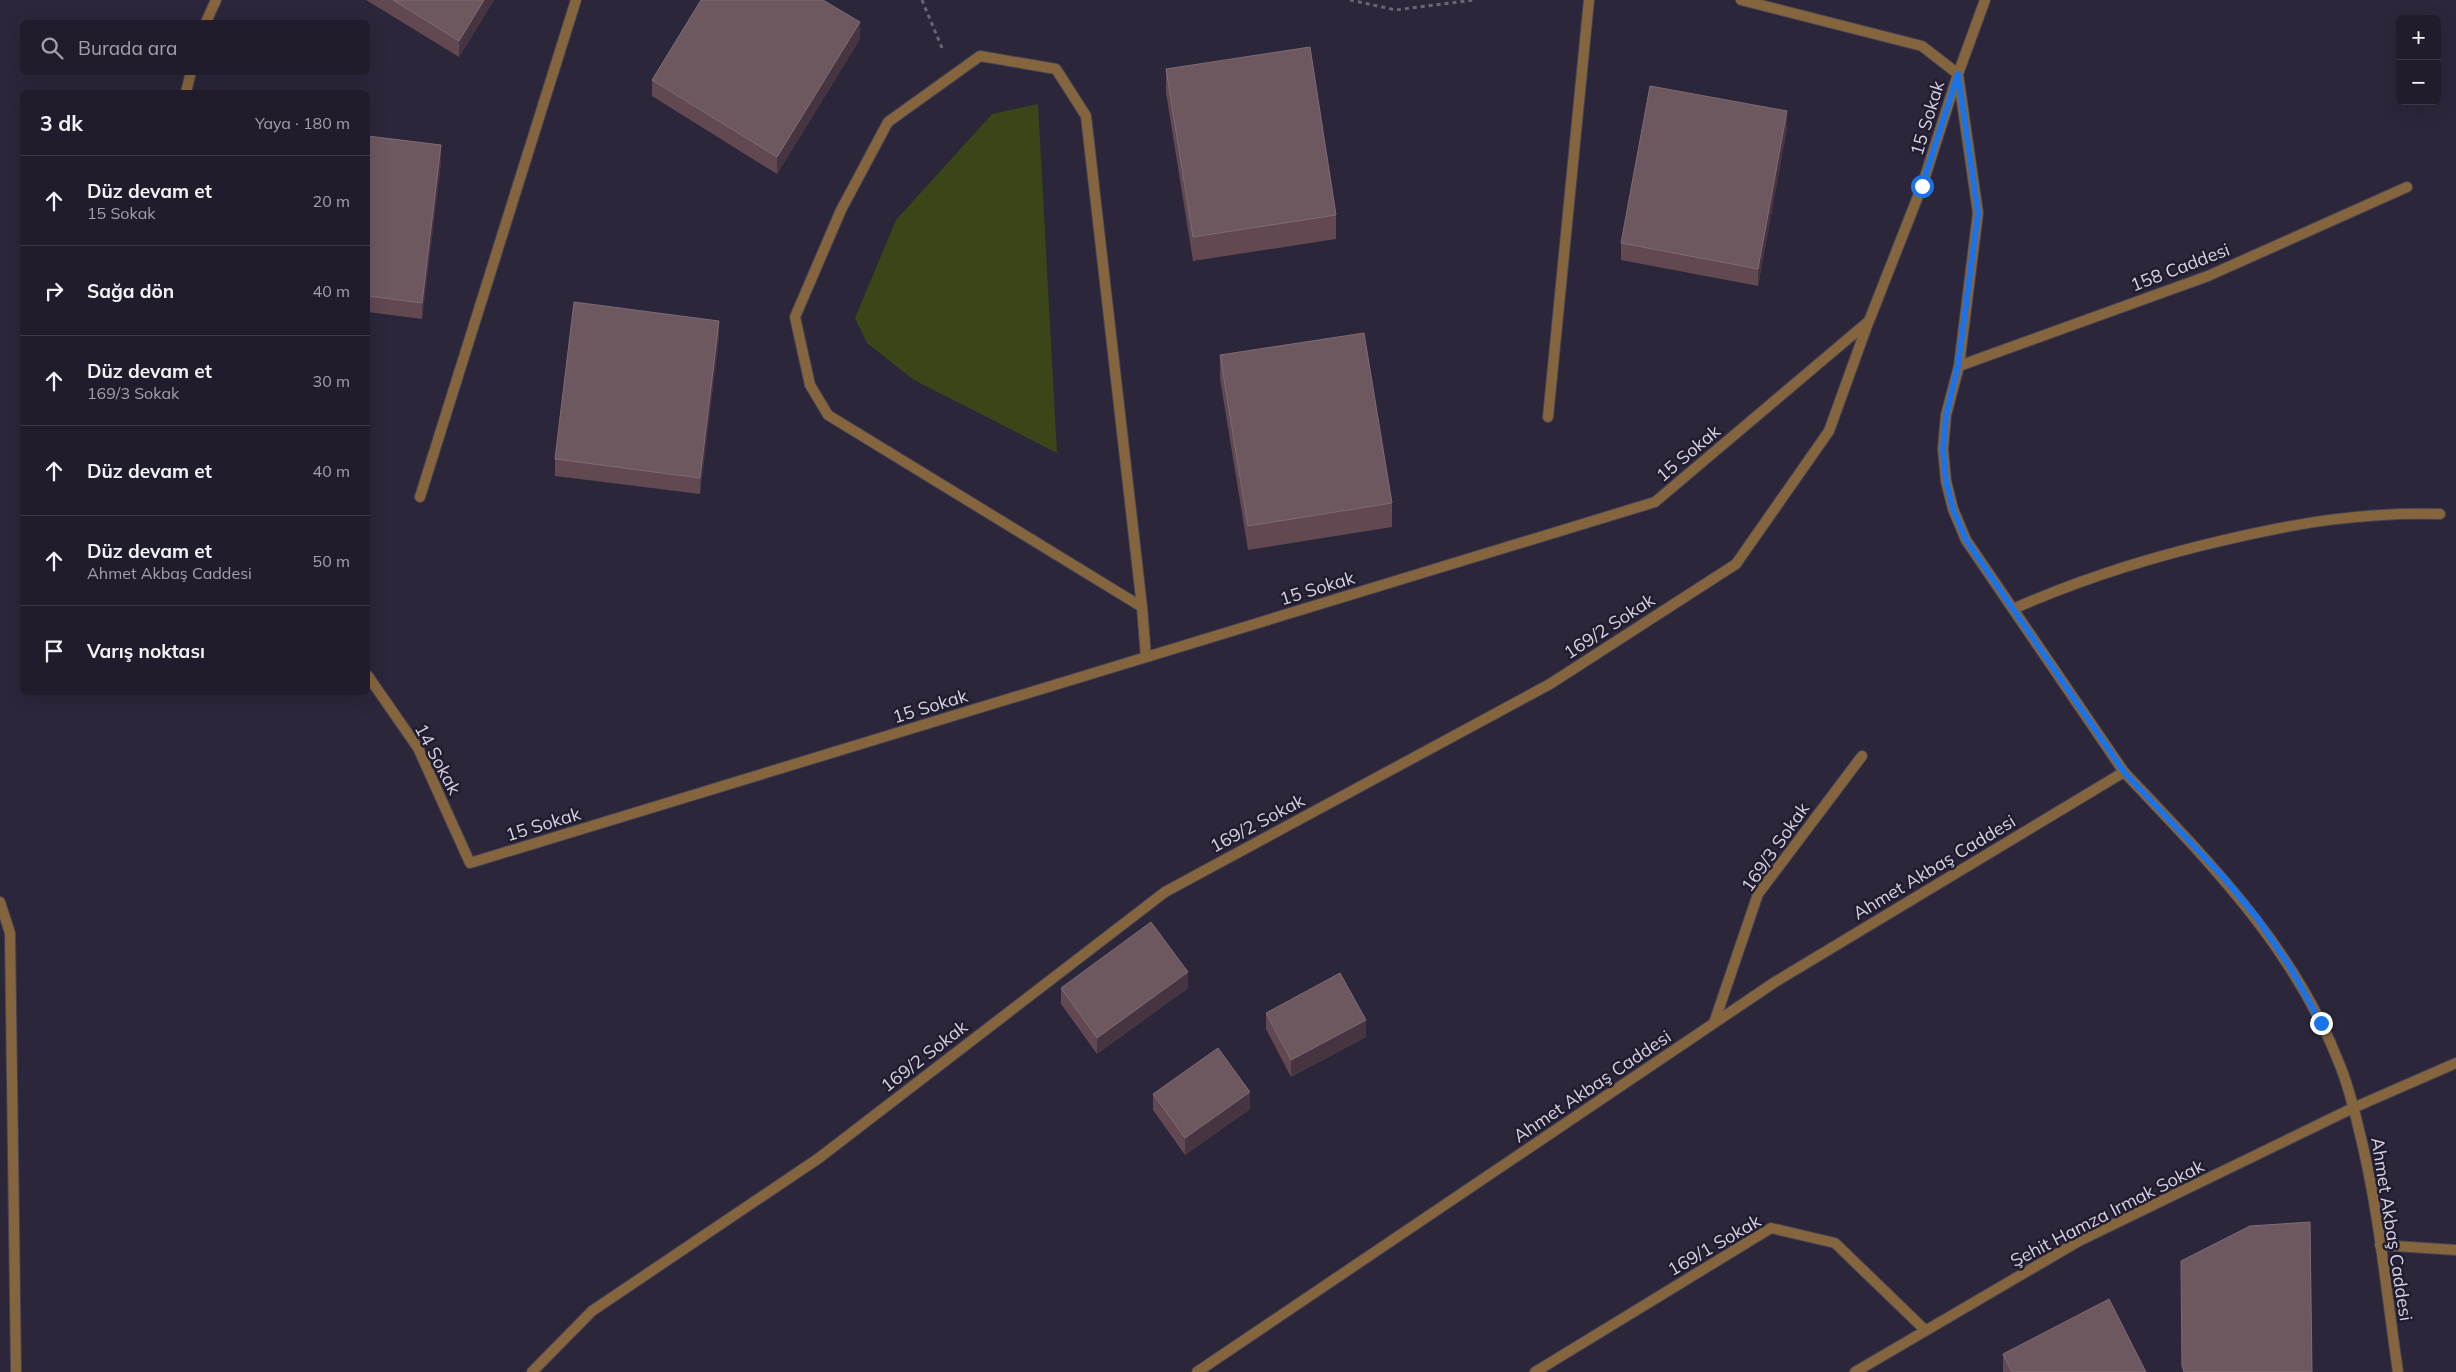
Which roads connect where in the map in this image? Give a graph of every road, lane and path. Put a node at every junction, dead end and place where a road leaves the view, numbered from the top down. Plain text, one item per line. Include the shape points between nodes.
1 (216, 0) edge
2 (576, 0) edge
3 (922, 0) edge
4 (1350, 0) edge
5 (1474, 0) edge
6 (1589, 0) edge
7 (1741, 0) edge
8 (1985, 0) edge
9 (207, 20) edge
10 (1958, 74) junction
11 (190, 75) edge
12 (953, 76) junction
13 (186, 90) edge
14 (2407, 187) dead end
15 (1869, 321) junction
16 (1958, 366) junction
17 (1548, 417) dead end
18 (420, 496) dead end
19 (2440, 514) dead end
20 (1142, 607) junction
21 (2013, 610) junction
22 (1146, 657) junction
23 (370, 679) edge
24 (1862, 756) dead end
25 (2124, 772) junction
26 (470, 863) joint
27 (0, 902) edge
28 (1714, 1024) junction
29 (2456, 1063) edge
30 (2354, 1108) junction
31 (2380, 1245) junction
32 (2456, 1250) edge
33 (1925, 1330) junction
34 (16, 1372) edge
35 (532, 1372) edge
36 (1197, 1372) edge
37 (1535, 1372) edge
38 (1855, 1372) edge
39 (2398, 1372) edge

1 - 9 street
2 - 18 street
3 - 12 path
4 - 5 path via 1396,10
6 - 17 street
7 - 10 street via 1922,46
8 - 10 street, 15 Sokak
10 - 15 street, 15 Sokak via 1922,186
10 - 16 street via 1978,213
11 - 13 street
12 - 20 street via 980,56 1056,69 1086,116
12 - 20 street via 888,122 841,210 795,317 810,385 828,415
14 - 16 street, 158 Caddesi via 2208,276
15 - 22 street, 15 Sokak via 1655,502
15 - 35 street, 169/2 Sokak via 1829,431 1736,564 1550,684 1164,892 819,1158 592,1311
16 - 21 street via 1946,416 1943,449 1946,481 1966,540
19 - 21 street via 2364,514 2301,522 2163,554 2089,578
20 - 22 street
21 - 25 street
22 - 26 street, 15 Sokak
23 - 26 street, 14 Sokak via 418,748
24 - 28 street, 169/3 Sokak via 1758,894
25 - 28 street, Ahmet Akbaş Caddesi via 1775,982
25 - 30 street, Ahmet Akbaş Caddesi via 2224,878 2262,926 2290,967 2321,1023 2342,1068
27 - 34 street via 10,933
28 - 36 street, Ahmet Akbaş Caddesi
29 - 30 street, Şehit Hamza Irmak Sokak
30 - 31 street, Ahmet Akbaş Caddesi via 2369,1172
30 - 33 street, Şehit Hamza Irmak Sokak via 2079,1241
31 - 32 street
31 - 39 street, Ahmet Akbaş Caddesi
33 - 37 street, 169/1 Sokak via 1836,1243 1771,1228
33 - 38 street, Şehit Hamza Irmak Sokak

